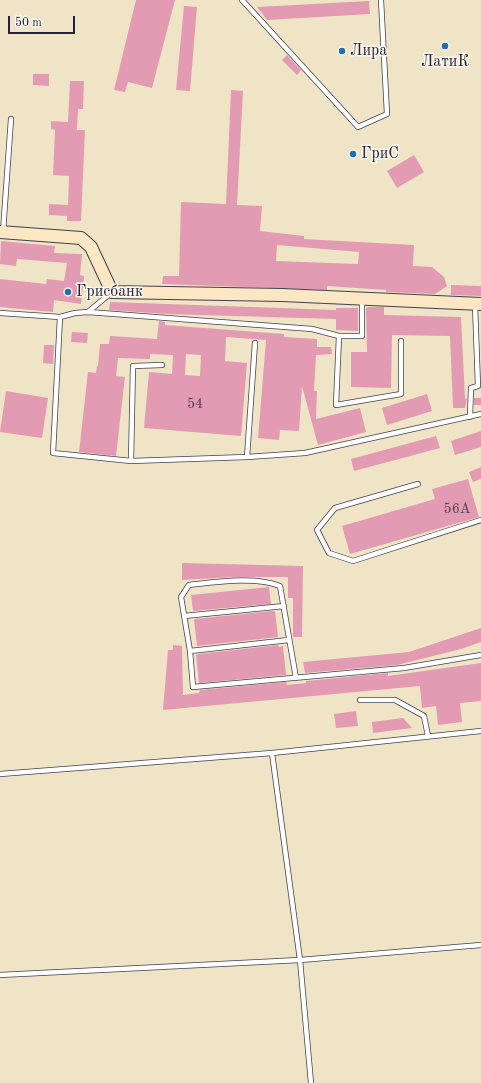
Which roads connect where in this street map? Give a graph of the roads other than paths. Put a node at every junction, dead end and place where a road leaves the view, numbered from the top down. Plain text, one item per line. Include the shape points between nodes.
1 (242, 0) edge
2 (381, 0) edge
3 (11, 120) dead end
4 (1, 232) edge
5 (112, 292) junction
6 (362, 299) junction
7 (478, 303) edge
8 (88, 312) junction
9 (0, 313) edge
10 (60, 317) junction
11 (339, 336) junction
12 (401, 341) dead end
13 (255, 344) dead end
14 (162, 365) dead end
15 (481, 414) edge
16 (470, 417) junction
17 (247, 457) junction
18 (131, 461) junction
19 (418, 484) dead end
20 (481, 520) edge
21 (284, 606) junction
22 (184, 616) junction
23 (289, 640) junction
24 (190, 651) junction
25 (480, 655) edge
26 (296, 678) junction
27 (360, 700) dead end
28 (481, 730) edge
29 (428, 736) junction
30 (272, 753) junction
31 (0, 774) edge
32 (481, 945) edge
33 (300, 960) junction
34 (0, 975) edge
35 (311, 1083) edge

1 - 2 lane via 358,127 387,114
3 - 4 lane
4 - 5 street via 82,238 91,247
5 - 6 street
5 - 8 lane
6 - 7 street
6 - 11 lane via 362,336
7 - 16 lane via 478,386 471,388
8 - 10 lane
8 - 11 lane via 312,329
9 - 10 lane
10 - 18 lane via 52,453
11 - 12 lane via 336,405 401,394
13 - 17 lane
14 - 18 lane via 133,366
15 - 16 lane
16 - 17 lane via 305,453
17 - 18 lane
19 - 20 lane via 335,508 317,530 329,553 353,561
21 - 22 lane
21 - 22 lane via 280,586 276,584 218,582 189,585 181,597
21 - 23 lane
22 - 24 lane
23 - 24 lane
23 - 26 lane
24 - 26 lane via 193,687
25 - 26 lane via 404,668
27 - 29 lane via 395,700 424,716
28 - 29 lane
29 - 30 lane
30 - 31 lane
30 - 33 lane
32 - 33 lane
33 - 34 lane
33 - 35 lane

